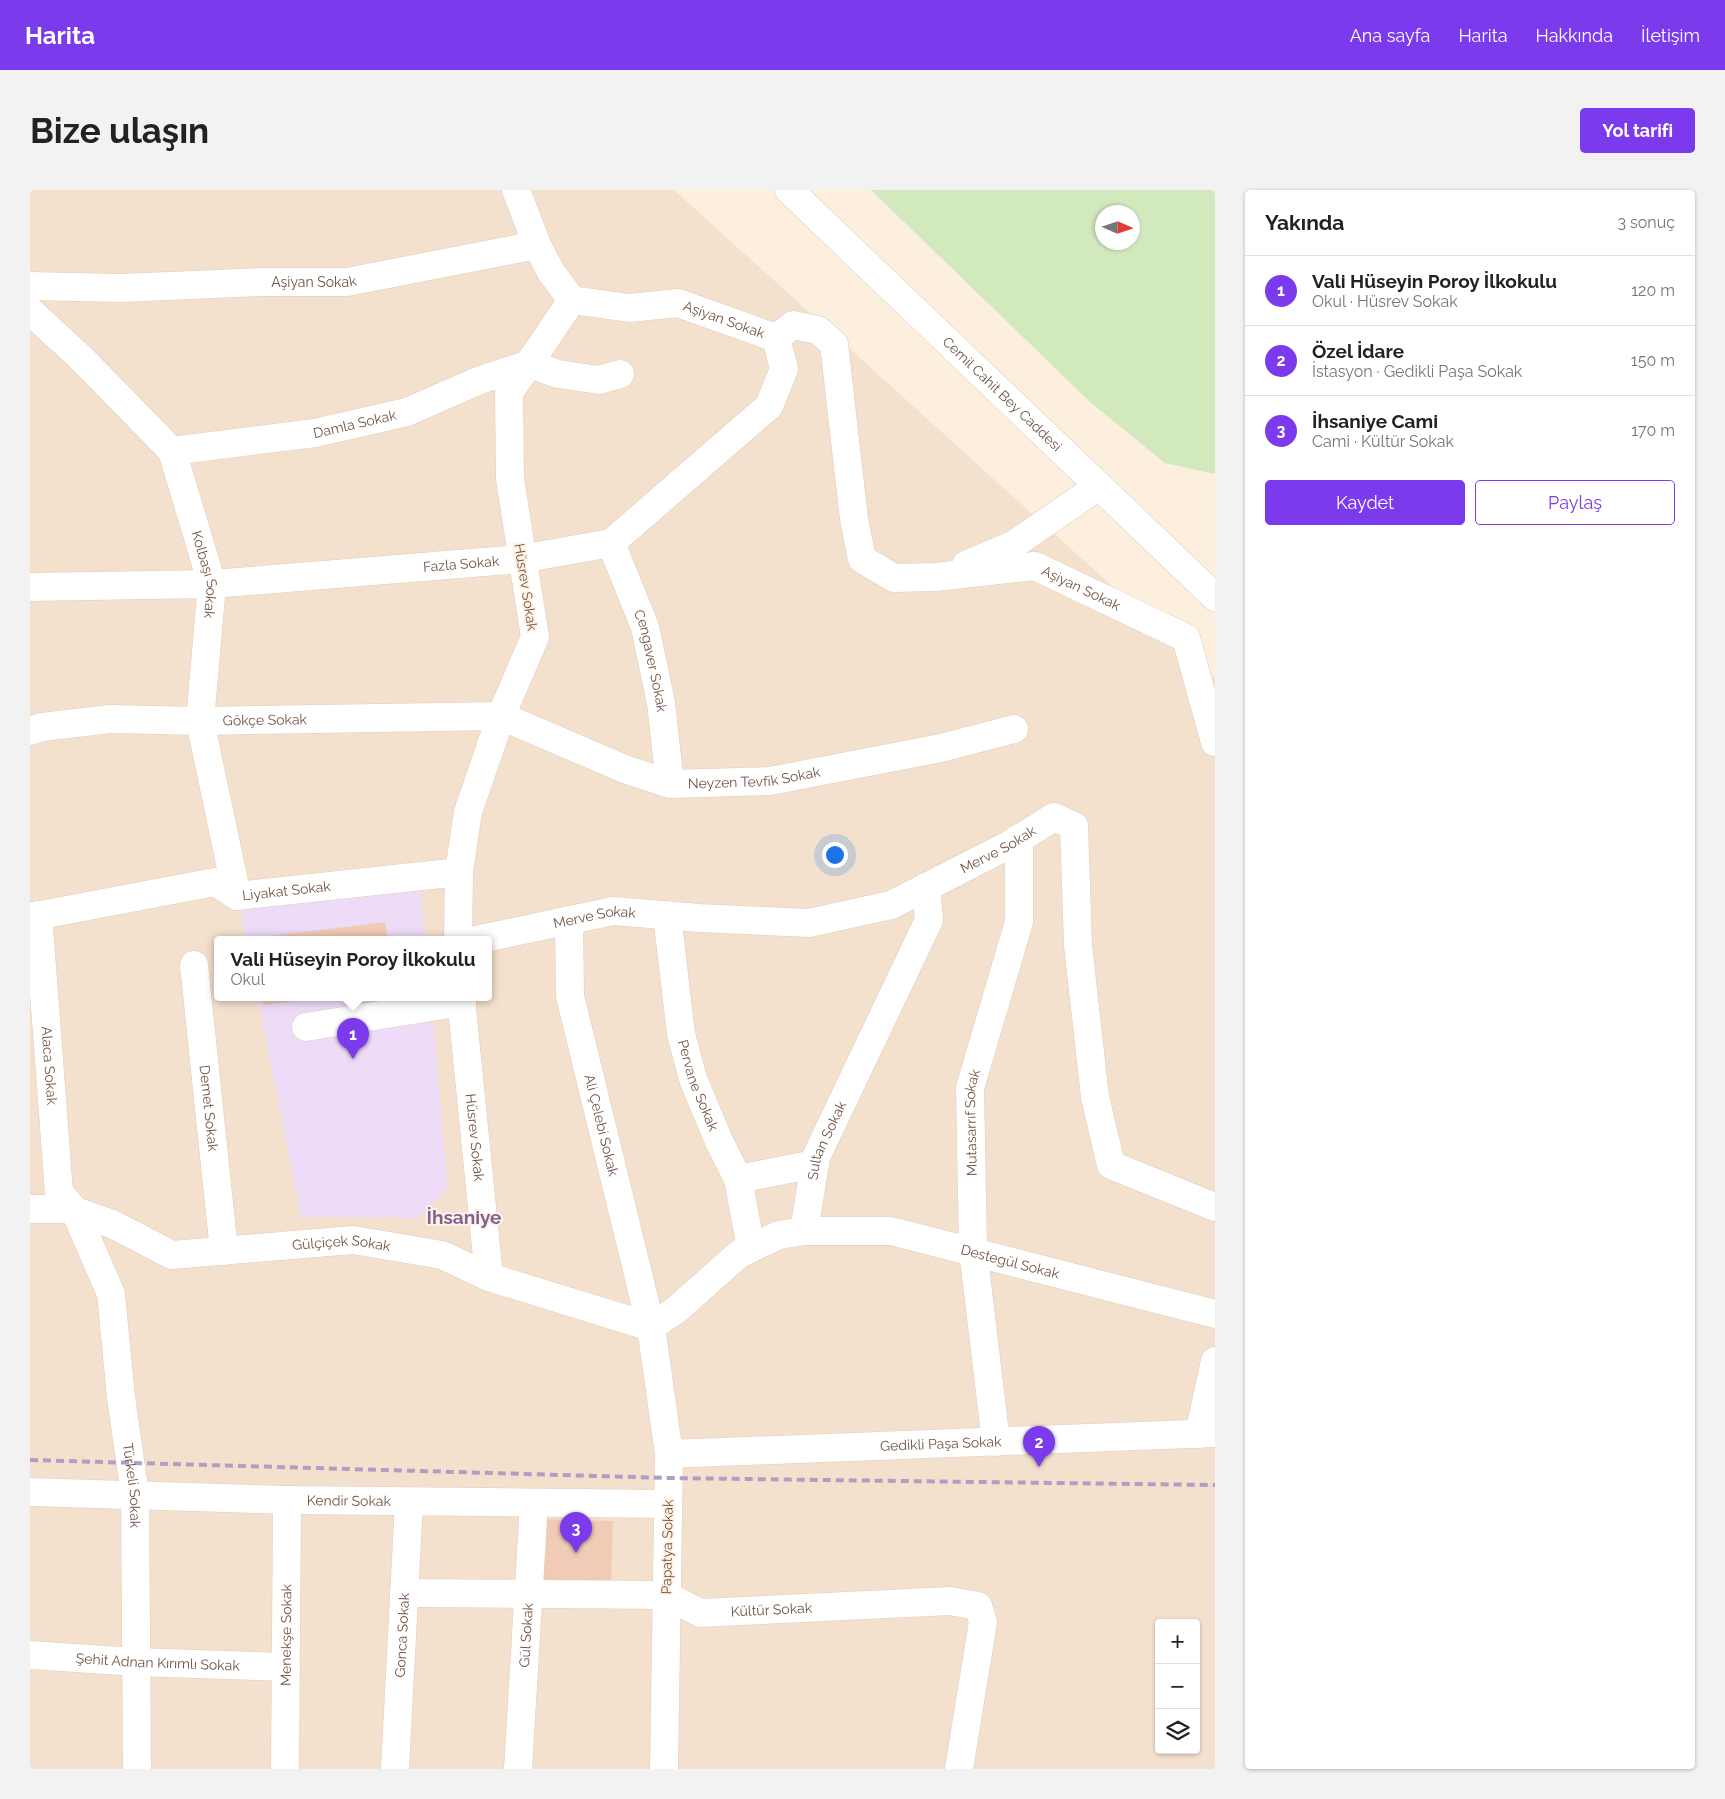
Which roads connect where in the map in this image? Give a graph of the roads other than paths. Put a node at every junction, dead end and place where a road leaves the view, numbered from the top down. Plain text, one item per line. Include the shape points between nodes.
1 (516, 190) edge
2 (789, 190) edge
3 (537, 245) junction
4 (30, 286) edge
5 (572, 300) junction
6 (30, 311) edge
7 (776, 338) junction
8 (530, 364) junction
9 (620, 374) dead end
10 (172, 451) junction
11 (1100, 486) junction
12 (611, 543) junction
13 (521, 559) junction
14 (936, 577) junction
15 (212, 584) junction
16 (30, 587) edge
17 (1215, 597) edge
18 (501, 716) junction
19 (200, 721) junction
20 (1014, 729) dead end
21 (30, 731) edge
22 (1215, 742) edge
23 (670, 784) junction
24 (1019, 838) junction
25 (459, 872) junction
26 (926, 887) junction
27 (237, 896) junction
28 (667, 915) junction
29 (34, 916) edge
30 (569, 920) junction
31 (458, 936) edge
32 (492, 937) edge
33 (194, 965) dead end
34 (455, 1001) edge
35 (461, 1001) edge
36 (306, 1027) dead end
37 (815, 1164) junction
38 (738, 1179) junction
39 (1215, 1207) edge
40 (30, 1209) edge
41 (75, 1212) junction
42 (804, 1231) junction
43 (751, 1248) junction
44 (224, 1250) junction
45 (973, 1250) junction
46 (489, 1277) junction
47 (1215, 1314) edge
48 (650, 1327) junction
49 (1215, 1361) edge
50 (1207, 1434) edge
51 (996, 1442) junction
52 (669, 1454) junction
53 (30, 1492) edge
54 (135, 1495) junction
55 (287, 1500) junction
56 (409, 1502) junction
57 (534, 1503) junction
58 (668, 1504) junction
59 (404, 1593) junction
60 (530, 1594) junction
61 (666, 1595) junction
62 (30, 1655) edge
63 (136, 1662) junction
64 (286, 1667) junction
65 (137, 1769) edge
66 (285, 1769) edge
67 (395, 1769) edge
68 (518, 1769) edge
69 (664, 1769) edge
70 (960, 1769) edge

1 - 3 street
2 - 11 street, Cemil Cahit Bey Caddesi
3 - 4 street, Aşiyan Sokak via 347,282 121,288
3 - 5 street
5 - 7 street, Aşiyan Sokak via 629,308 678,303
5 - 8 street, Hüsrev Sokak
6 - 10 street, Kolbaşı Sokak
7 - 12 street via 784,369 769,406
7 - 14 street, Aşiyan Sokak via 793,325 818,330 834,344 854,519 862,559 894,578
8 - 9 street via 558,374 599,380
8 - 10 street, Damla Sokak via 480,380 407,412 315,434
8 - 13 street, Hüsrev Sokak via 509,393 510,479
10 - 15 street, Kolbaşı Sokak
11 - 14 street via 1013,545
11 - 17 street, Cemil Cahit Bey Caddesi
12 - 13 street, Fazla Sokak
12 - 23 street, Cengaver Sokak via 645,627 661,703
13 - 15 street, Fazla Sokak
13 - 18 street, Hüsrev Sokak via 535,637
14 - 22 street, Aşiyan Sokak via 1034,566 1186,638
15 - 16 street, Fazla Sokak
15 - 19 street, Kolbaşı Sokak
18 - 19 street, Gökçe Sokak
18 - 23 street, Neyzen Tevfik Sokak via 627,770
18 - 25 street, Hüsrev Sokak via 468,812
19 - 21 street, Gökçe Sokak via 110,719
19 - 27 street, Kolbaşı Sokak
20 - 23 street, Neyzen Tevfik Sokak via 941,748 770,780
24 - 26 street, Merve Sokak
24 - 39 street, Merve Sokak via 1054,817 1074,826 1078,945 1095,1097 1111,1165
24 - 45 street, Mutasarrıf Sokak via 1019,922 970,1088
25 - 27 street, Liyakat Sokak
25 - 31 street, Hüsrev Sokak
26 - 28 street, Merve Sokak via 891,905 809,923
26 - 37 street, Sultan Sokak via 929,920
27 - 29 street, Liyakat Sokak via 214,882
28 - 30 street, Merve Sokak via 613,911
28 - 38 street, Pervane Sokak via 681,1034 693,1079
29 - 41 street, Alaca Sokak via 59,1192
30 - 32 street, Merve Sokak
30 - 48 street, Ali Çelebi Sokak via 570,996
33 - 44 street, Demet Sokak
34 - 36 street
35 - 46 street, Hüsrev Sokak
37 - 38 street
37 - 42 street, Sultan Sokak
38 - 43 street, Pervane Sokak
40 - 41 street, Gülçiçek Sokak
41 - 44 street, Gülçiçek Sokak via 112,1224 172,1255
41 - 54 street, Türkeli Sokak via 111,1294
42 - 43 street via 779,1235
42 - 45 street, Destegül Sokak via 891,1230
43 - 48 street via 676,1310
44 - 46 street, Gülçiçek Sokak via 352,1240 442,1255
45 - 47 street, Destegül Sokak
45 - 51 street, Mutasarrıf Sokak
46 - 48 street, Gülçiçek Sokak
48 - 52 street, Papatya Sokak
49 - 50 street
50 - 51 street, Gedikli Paşa Sokak
51 - 52 street, Gedikli Paşa Sokak
52 - 58 street, Papatya Sokak
53 - 54 street, Kendir Sokak
54 - 55 street, Kendir Sokak
54 - 63 street, Türkeli Sokak
55 - 56 street, Kendir Sokak
55 - 64 street, Menekşe Sokak
56 - 57 street, Kendir Sokak
56 - 59 street, Gonca Sokak
57 - 58 street, Kendir Sokak
57 - 60 street, Gül Sokak
58 - 61 street, Papatya Sokak
59 - 60 street, Kültür Sokak
59 - 67 street, Gonca Sokak
60 - 61 street, Kültür Sokak
60 - 68 street, Gül Sokak
61 - 69 street, Papatya Sokak
61 - 70 street, Kültür Sokak via 700,1612 950,1601 978,1606 983,1622
62 - 63 street, Şehit Adnan Kırımlı Sokak
63 - 64 street, Şehit Adnan Kırımlı Sokak
63 - 65 street, Türkeli Sokak
64 - 66 street, Menekşe Sokak

